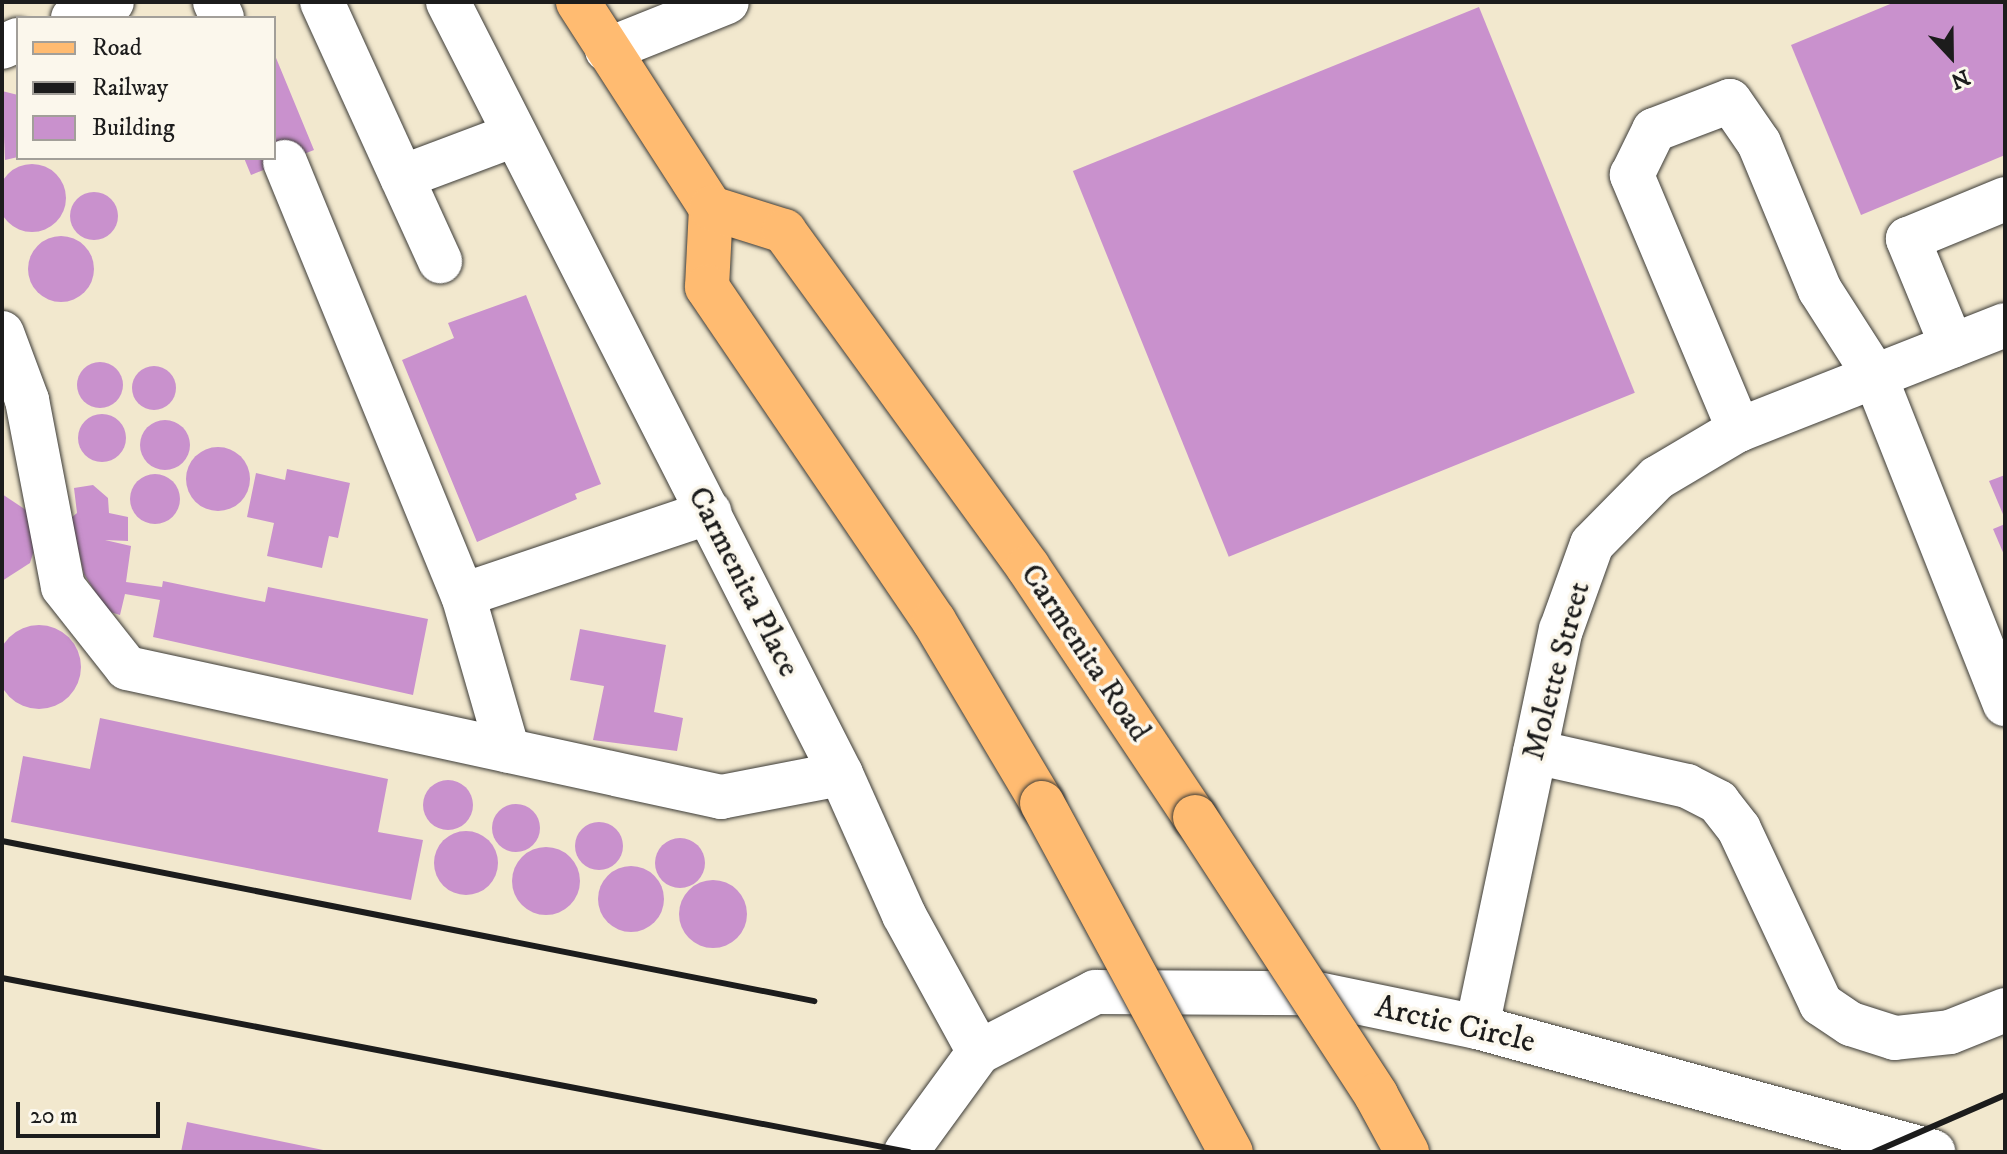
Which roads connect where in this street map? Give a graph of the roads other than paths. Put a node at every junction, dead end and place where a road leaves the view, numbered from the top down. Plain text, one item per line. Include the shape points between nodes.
1 (112, 2) edge
2 (322, 2) edge
3 (448, 2) edge
4 (578, 2) edge
5 (727, 2) edge
6 (78, 16) edge
7 (607, 50) junction
8 (514, 135) junction
9 (285, 162) dead end
10 (402, 177) junction
11 (2005, 199) edge
12 (711, 208) junction
13 (440, 261) dead end
14 (2005, 325) edge
15 (2, 333) edge
16 (1952, 346) junction
17 (1875, 376) junction
18 (1739, 430) junction
19 (709, 512) junction
20 (463, 595) junction
21 (2005, 704) edge
22 (508, 751) junction
23 (1535, 752) junction
24 (841, 774) junction
25 (2005, 1010) edge
26 (1477, 1027) junction
27 (979, 1052) junction
28 (906, 1152) edge
29 (1231, 1152) edge
30 (1407, 1152) edge
31 (1933, 1152) edge

1 - 6 street
2 - 10 street
3 - 8 street, Carmenita Place
4 - 7 main road
5 - 7 street
7 - 12 main road
8 - 10 street
8 - 19 street, Carmenita Place via 661,428
9 - 20 street
10 - 13 street
11 - 16 street via 1908,239
12 - 29 main road, bridge via 707,287 934,621 1042,803
12 - 30 main road, Carmenita Road, bridge via 784,231 1028,567 1376,1095
14 - 16 street, Molette Street
15 - 22 street via 27,400 63,587 127,668
16 - 17 street, Molette Street
17 - 18 street, Molette Street
17 - 18 street via 1811,268 1759,143 1730,101 1654,130 1632,175
17 - 21 street
18 - 23 street, Molette Street via 1657,478 1592,544 1561,630
19 - 20 street
19 - 24 street, Carmenita Place
20 - 22 street
22 - 24 street via 721,797
23 - 25 street via 1687,786 1718,802 1739,829 1821,1004 1851,1024 1895,1038 1950,1032
23 - 26 street, Molette Street
24 - 27 street, Carmenita Place via 904,915
26 - 27 street, Arctic Circle via 1313,993 1095,992
26 - 31 street, Arctic Circle
27 - 28 street

